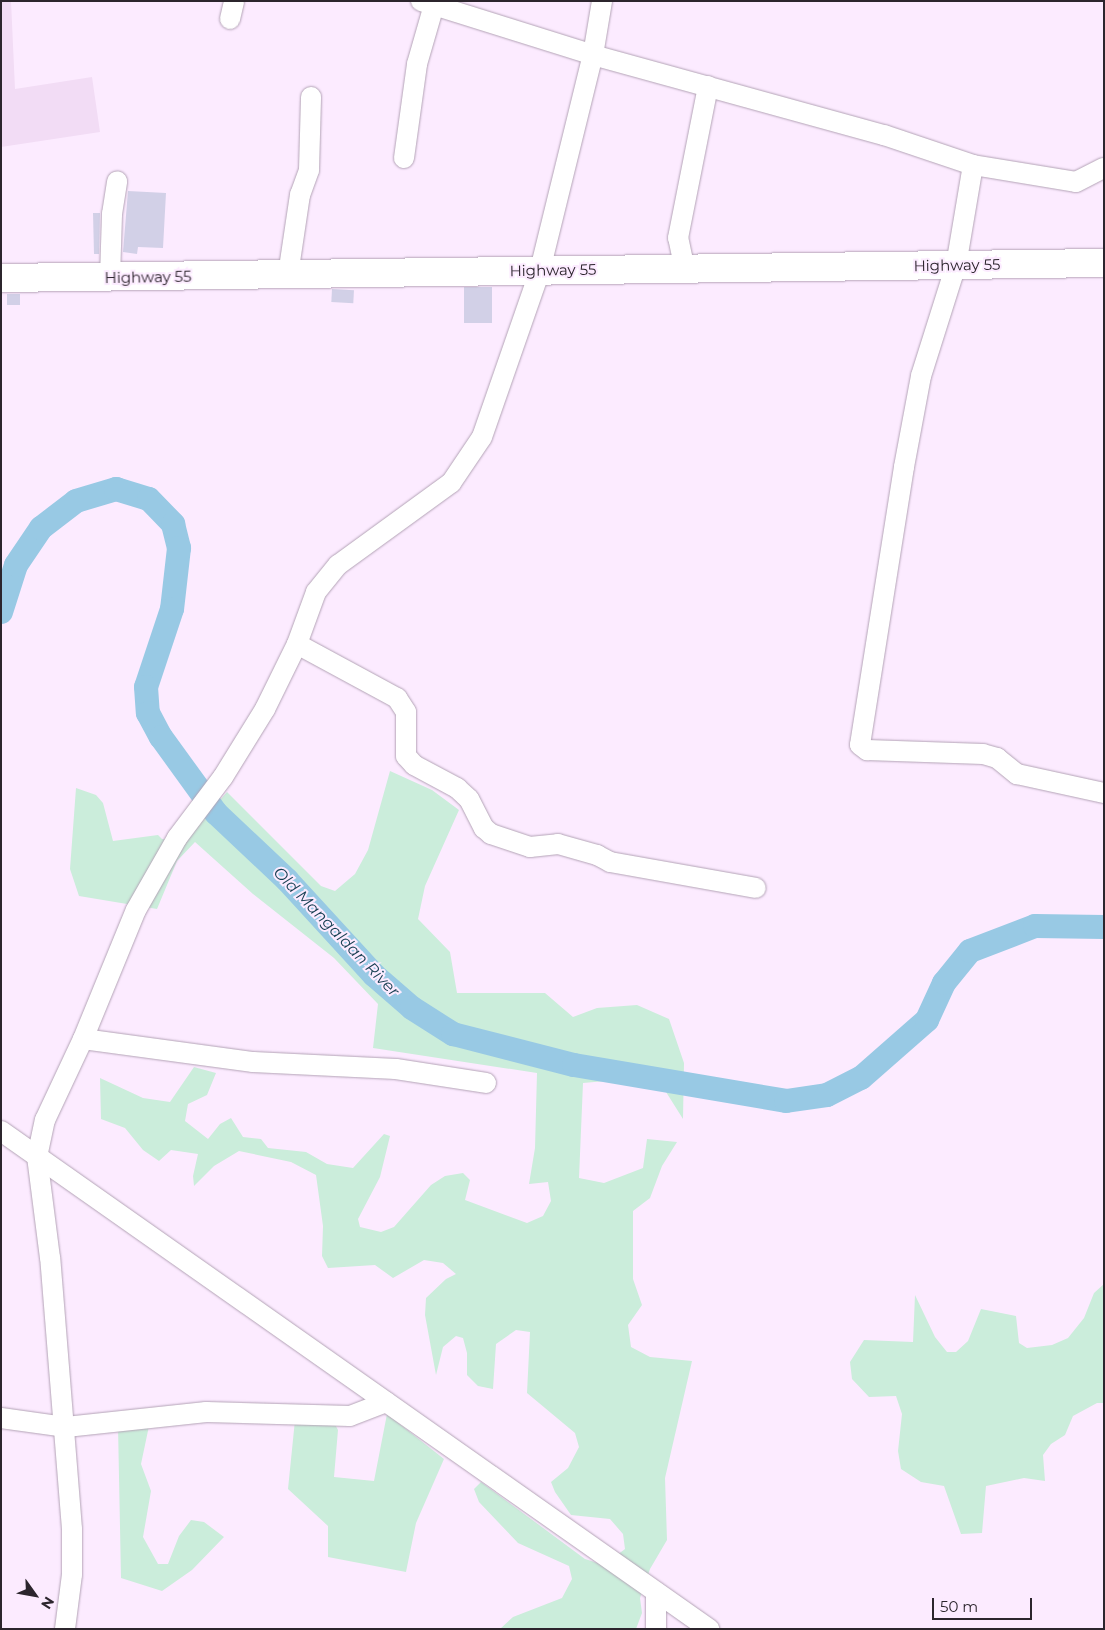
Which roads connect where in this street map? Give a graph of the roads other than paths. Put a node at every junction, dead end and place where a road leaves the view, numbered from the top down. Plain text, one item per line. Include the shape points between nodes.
1 (602, 1) edge
2 (428, 3) edge
3 (593, 55) junction
4 (708, 86) junction
5 (311, 97) dead end
6 (404, 158) dead end
7 (973, 165) junction
8 (1104, 168) edge
9 (117, 181) dead end
10 (1104, 263) edge
11 (956, 265) junction
12 (540, 270) junction
13 (685, 270) junction
14 (288, 275) junction
15 (1, 278) edge
16 (110, 278) junction
17 (297, 644) junction
18 (1104, 793) edge
19 (756, 888) dead end
20 (83, 1039) junction
21 (486, 1084) dead end
22 (1, 1131) edge
23 (37, 1157) junction
24 (386, 1402) junction
25 (1, 1418) edge
26 (66, 1428) junction
27 (656, 1592) junction
28 (64, 1629) edge
29 (656, 1629) edge
30 (709, 1629) edge

1 - 3 street
2 - 3 street
2 - 6 street
3 - 4 street
3 - 12 street
4 - 7 street via 884,135
4 - 13 street via 678,238
5 - 14 street via 309,170 300,196
7 - 8 street via 1076,182
7 - 11 street
9 - 16 street via 112,214
10 - 11 highway, Highway 55
11 - 13 highway, Highway 55
11 - 18 street via 922,376 883,591 860,745 867,750 983,754 997,758 1018,774
12 - 13 highway, Highway 55
12 - 14 highway, Highway 55
12 - 17 street via 490,416 471,456 451,483 345,559 326,577 316,592
14 - 16 highway, Highway 55
15 - 16 highway, Highway 55
17 - 19 street via 397,698 406,712 406,756 414,765 457,788 469,799 484,828 491,834 530,847 558,844 610,862
17 - 20 street via 265,709 223,777 177,838 136,910
20 - 21 street via 253,1062 396,1069
20 - 23 street via 53,1098
22 - 23 street
23 - 24 street
23 - 26 street
24 - 26 street via 350,1416 206,1412
24 - 27 street
25 - 26 street
26 - 28 street via 72,1574
27 - 29 street
27 - 30 street

